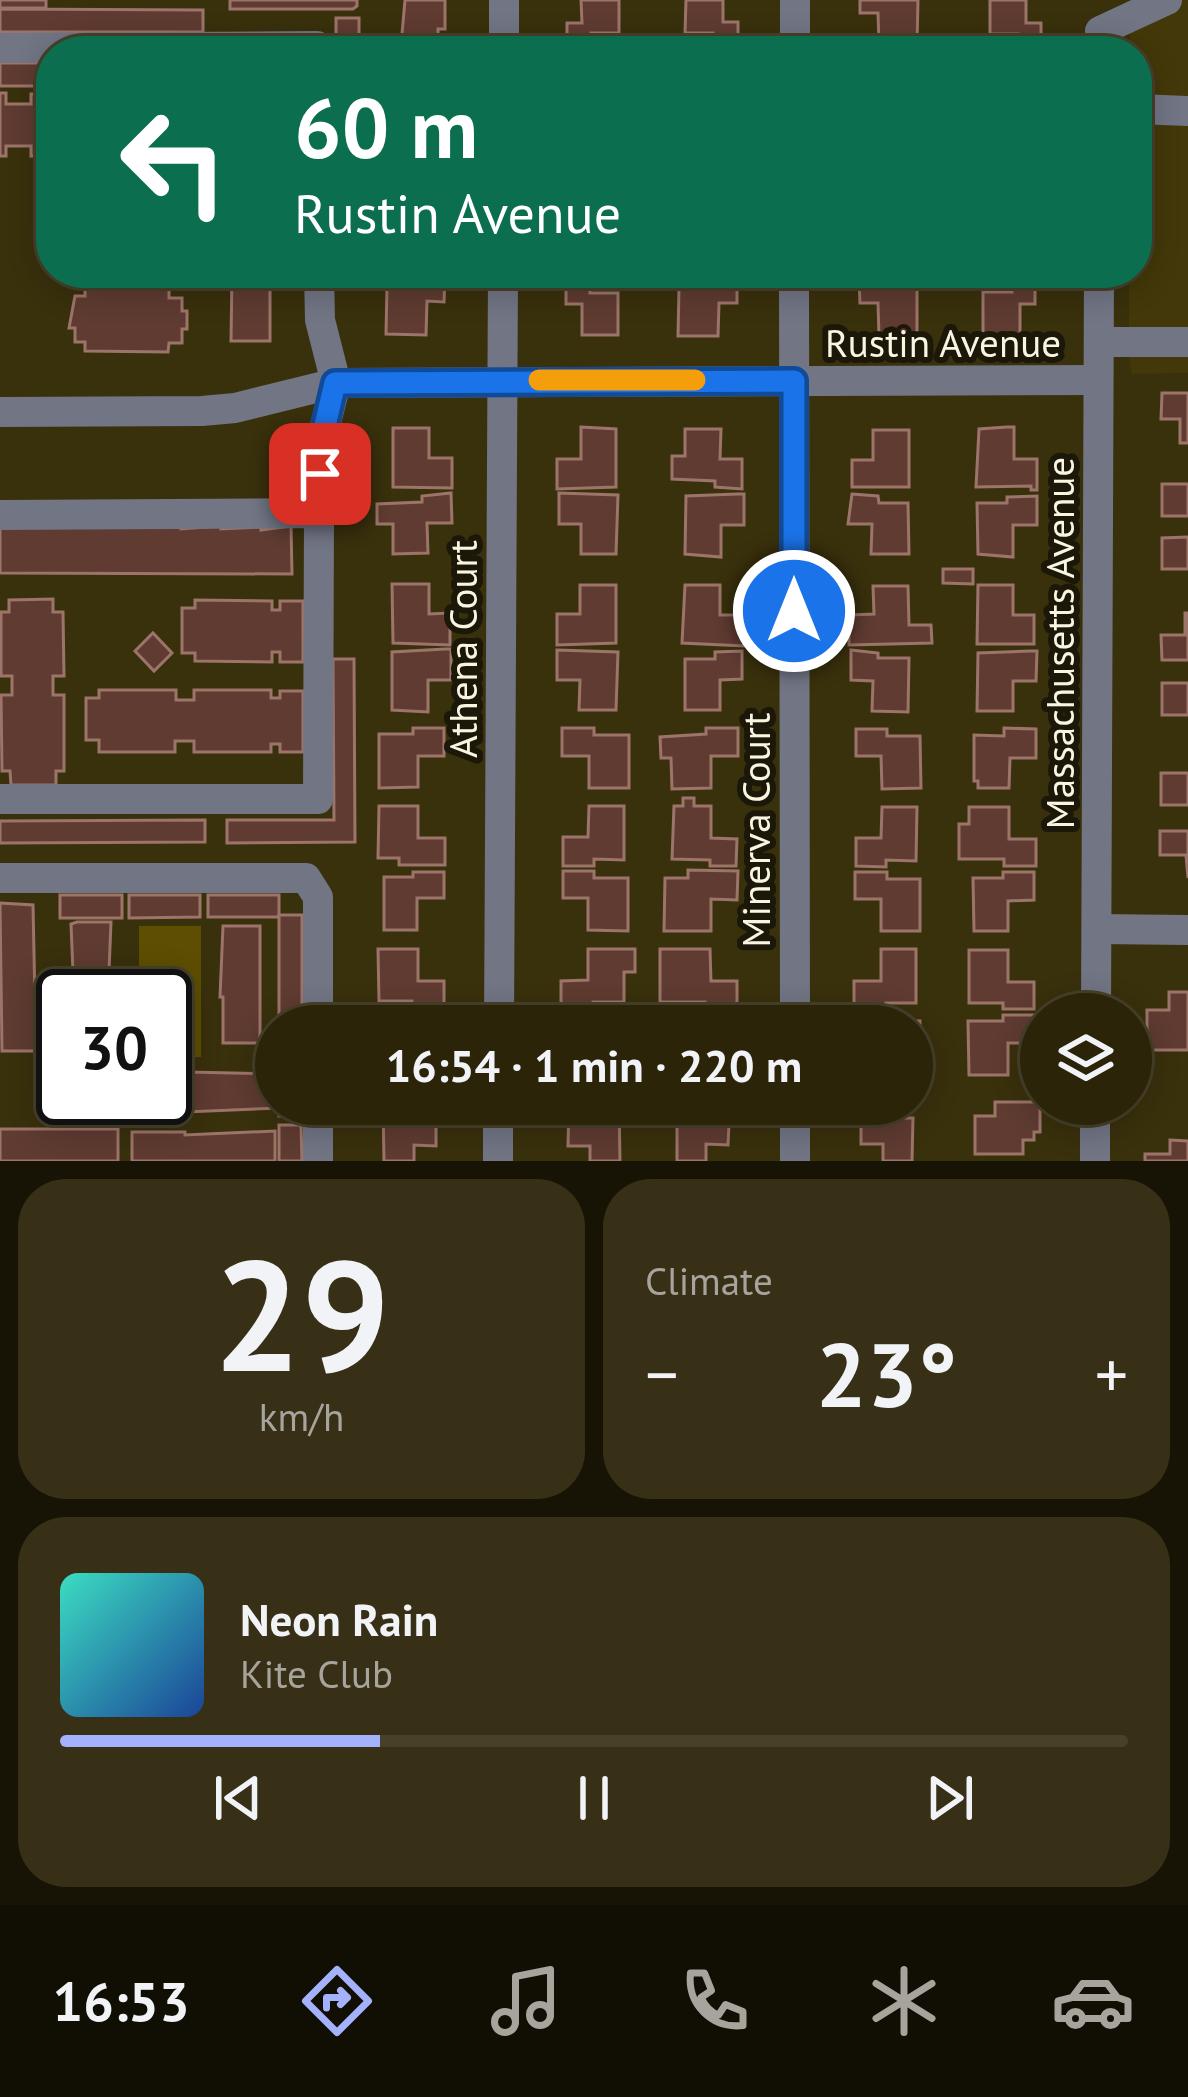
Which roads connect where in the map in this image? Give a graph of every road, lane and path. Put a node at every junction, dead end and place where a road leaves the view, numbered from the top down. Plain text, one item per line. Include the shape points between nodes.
1 (504, 0) edge
2 (795, 0) edge
3 (1167, 0) edge
4 (1100, 27) edge
5 (504, 36) edge
6 (795, 36) edge
7 (0, 48) edge
8 (36, 48) edge
9 (1152, 110) edge
10 (1188, 111) edge
11 (319, 288) edge
12 (503, 288) edge
13 (794, 288) edge
14 (1099, 288) edge
15 (1099, 342) junction
16 (1188, 342) edge
17 (502, 380) junction
18 (1098, 380) junction
19 (794, 381) junction
20 (335, 383) junction
21 (0, 412) edge
22 (319, 513) junction
23 (0, 515) edge
24 (0, 799) edge
25 (0, 878) edge
26 (1097, 929) junction
27 (1188, 930) edge
28 (1096, 993) edge
29 (318, 1005) edge
30 (499, 1005) edge
31 (795, 1005) edge
32 (318, 1125) edge
33 (499, 1125) edge
34 (795, 1125) edge
35 (1095, 1125) edge
36 (318, 1161) edge
37 (498, 1161) edge
38 (795, 1161) edge
39 (1095, 1161) edge

1 - 5 street
2 - 6 street
3 - 4 street
7 - 8 street
9 - 10 street
11 - 20 street
12 - 17 street, Athena Court
13 - 19 street, Minerva Court
14 - 15 street, Massachusetts Avenue
15 - 16 street
15 - 18 street, Massachusetts Avenue
17 - 19 street, Rustin Avenue
17 - 20 street, Rustin Avenue
17 - 30 street, Athena Court
18 - 19 street, Rustin Avenue
18 - 26 street, Massachusetts Avenue
19 - 31 street, Minerva Court
20 - 21 street, Rustin Avenue via 202,411
20 - 22 street
22 - 23 street
22 - 24 street via 318,799
25 - 29 street via 306,878 318,897
26 - 27 street
26 - 28 street, Massachusetts Avenue
32 - 36 street
33 - 37 street
34 - 38 street
35 - 39 street

